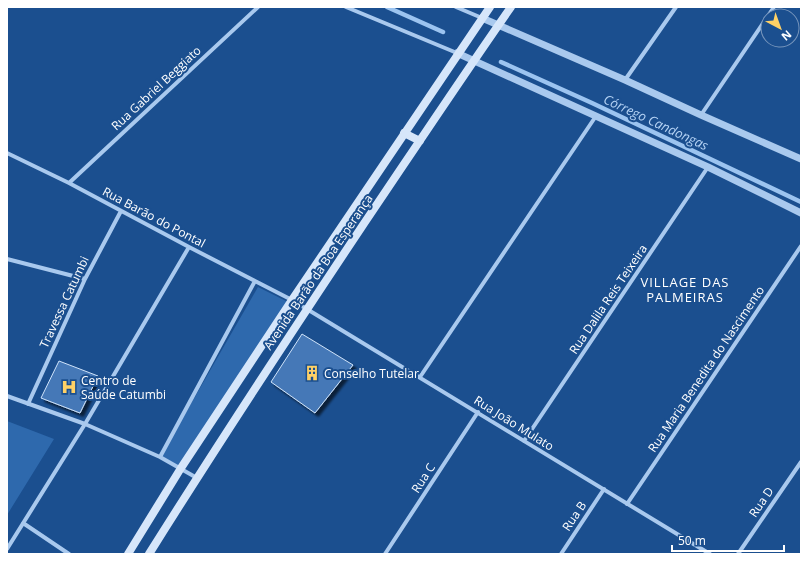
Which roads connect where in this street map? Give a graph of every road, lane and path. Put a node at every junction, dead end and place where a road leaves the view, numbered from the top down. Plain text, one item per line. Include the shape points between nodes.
1 (258, 7) edge
2 (346, 7) edge
3 (456, 7) edge
4 (490, 7) edge
5 (511, 7) edge
6 (676, 7) edge
7 (774, 7) edge
8 (482, 18) junction
9 (498, 26) junction
10 (457, 53) junction
11 (474, 61) junction
12 (625, 80) junction
13 (701, 115) junction
14 (596, 116) junction
15 (404, 132) junction
16 (420, 141) junction
17 (7, 153) edge
18 (801, 160) edge
19 (708, 168) junction
20 (69, 183) junction
21 (122, 211) junction
22 (801, 213) edge
23 (801, 246) edge
24 (189, 247) junction
25 (7, 259) edge
26 (85, 279) junction
27 (255, 281) junction
28 (292, 300) junction
29 (307, 309) junction
30 (420, 377) junction
31 (7, 396) edge
32 (28, 404) junction
33 (478, 412) junction
34 (86, 424) junction
35 (524, 441) junction
36 (160, 457) junction
37 (801, 462) edge
38 (181, 468) junction
39 (197, 478) junction
40 (604, 489) junction
41 (627, 504) junction
42 (23, 523) junction
43 (7, 549) edge
44 (69, 554) edge
45 (128, 554) edge
46 (149, 554) edge
47 (385, 554) edge
48 (560, 554) edge
49 (710, 554) edge
50 (738, 554) edge

1 - 20 street, Rua Gabriel Beggiato
2 - 10 street
3 - 8 street
4 - 8 main road, Avenida Barão da Boa Esperança
5 - 9 main road, Avenida Barão da Boa Esperança
6 - 12 street
7 - 13 street
8 - 9 street
8 - 10 main road, Avenida Barão da Boa Esperança
9 - 11 main road, Avenida Barão da Boa Esperança
9 - 12 street
10 - 11 street
10 - 15 main road, Avenida Barão da Boa Esperança
11 - 14 street
11 - 16 main road, Avenida Barão da Boa Esperança
12 - 13 street
13 - 18 street
14 - 19 street
14 - 30 street
15 - 16 main road
15 - 28 main road, Avenida Barão da Boa Esperança
16 - 29 main road, Avenida Barão da Boa Esperança
17 - 20 street, Rua Barão do Pontal
19 - 22 street
19 - 35 street, Rua Dalila Reis Teixeira
20 - 21 street, Rua Barão do Pontal
21 - 24 street, Rua Barão do Pontal
21 - 26 street, Travessa Catumbi
23 - 41 street, Rua Maria Benedita do Nascimento
24 - 27 street, Rua Barão do Pontal
24 - 34 street
25 - 26 street
26 - 32 street, Travessa Catumbi
27 - 28 street, Rua Barão do Pontal
27 - 36 street
28 - 29 street, Rua Barão do Pontal
28 - 38 main road, Avenida Barão da Boa Esperança
29 - 30 street, Rua João Mulato
29 - 39 main road, Avenida Barão da Boa Esperança
30 - 33 street, Rua João Mulato
31 - 32 street
32 - 34 street
33 - 35 street, Rua João Mulato
33 - 47 street, Rua C
34 - 36 street
34 - 42 street
35 - 40 street, Rua João Mulato
36 - 38 street
37 - 50 street, Rua D
38 - 39 street
38 - 45 main road, Avenida Barão da Boa Esperança
39 - 46 main road, Avenida Barão da Boa Esperança
40 - 41 street, Rua João Mulato
40 - 48 street, Rua B
41 - 49 street, Rua João Mulato
42 - 43 street
42 - 44 street

